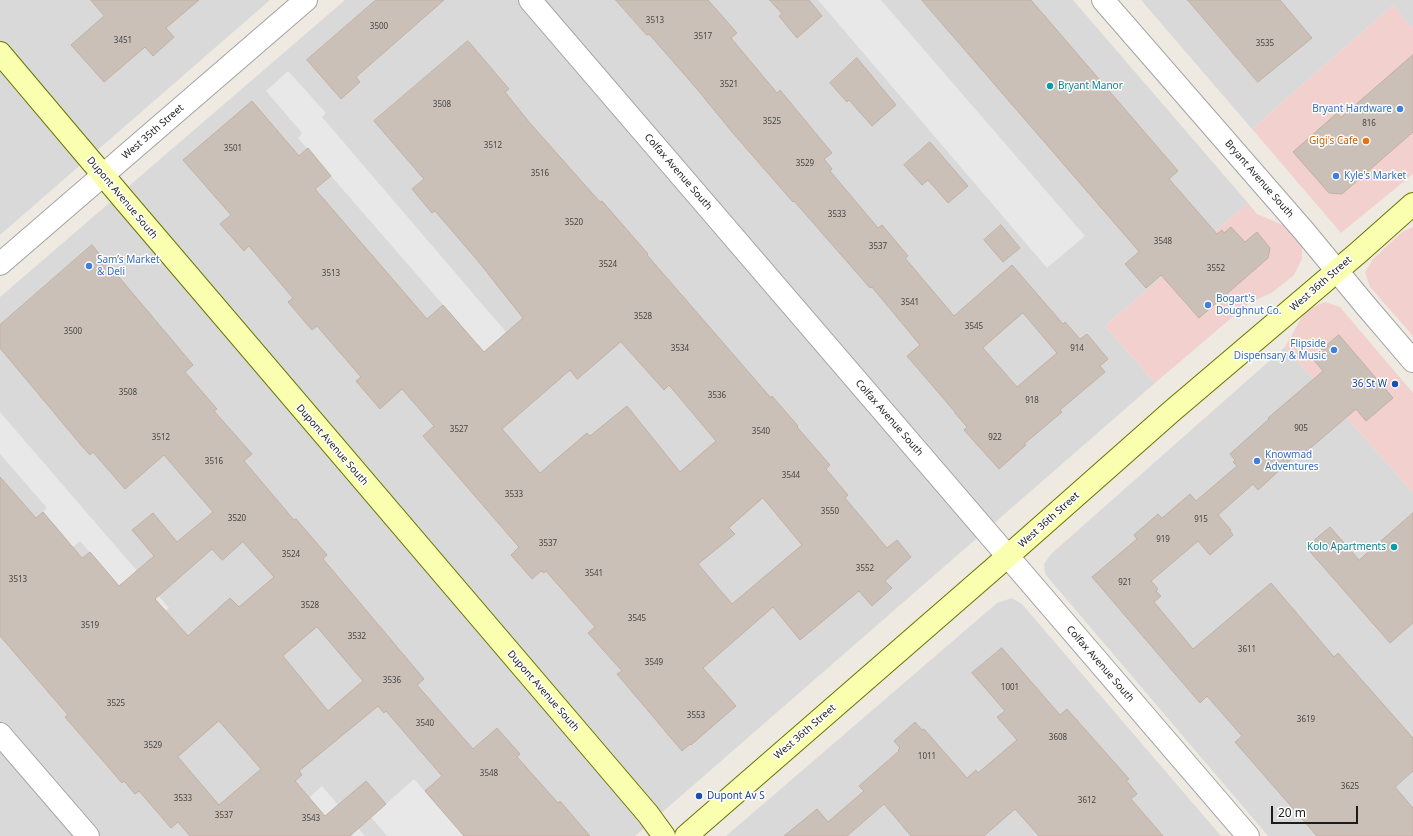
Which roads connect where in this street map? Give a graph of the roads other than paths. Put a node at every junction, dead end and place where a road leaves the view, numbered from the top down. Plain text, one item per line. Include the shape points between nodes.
1 (306, 0) edge
2 (530, 0) edge
3 (1103, 0) edge
4 (0, 54) edge
5 (102, 175) junction
6 (1413, 204) edge
7 (0, 264) edge
8 (1337, 270) junction
9 (1413, 361) edge
10 (1008, 556) junction
11 (0, 734) edge
12 (88, 836) edge
13 (664, 836) edge
14 (686, 836) edge
15 (1248, 836) edge

1 - 5 street, West 35th Street
2 - 10 street, Colfax Avenue South
3 - 8 street, Bryant Avenue South
4 - 5 street, Dupont Avenue South
5 - 7 street, West 35th Street
5 - 13 street, Dupont Avenue South via 648,814
6 - 8 street, West 36th Street
8 - 9 street, Bryant Avenue South
8 - 10 street, West 36th Street
10 - 14 street, West 36th Street
10 - 15 street, Colfax Avenue South
11 - 12 street

